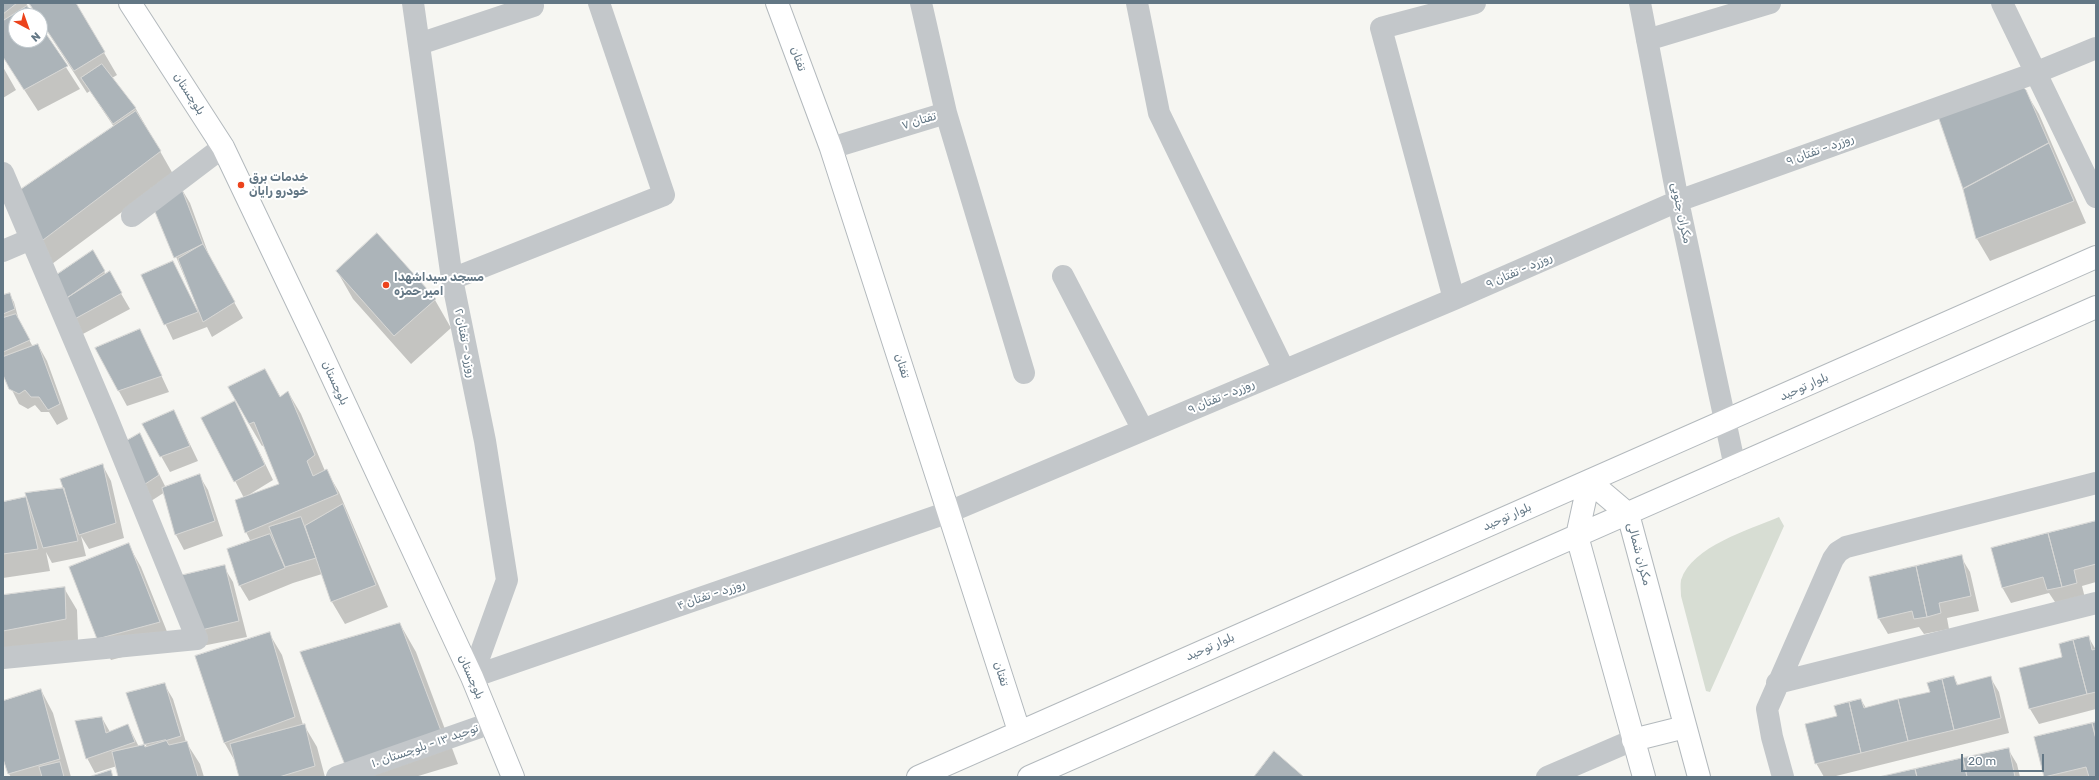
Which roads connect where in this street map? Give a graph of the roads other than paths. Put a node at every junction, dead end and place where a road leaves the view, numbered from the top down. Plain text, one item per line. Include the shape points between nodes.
1 (130, 3) edge
2 (413, 3) edge
3 (599, 3) edge
4 (777, 3) edge
5 (921, 3) edge
6 (1137, 3) edge
7 (1475, 3) edge
8 (1640, 3) edge
9 (1770, 3) edge
10 (2002, 3) edge
11 (533, 6) dead end
12 (1647, 40) junction
13 (419, 44) junction
14 (2096, 48) edge
15 (2035, 73) junction
16 (946, 113) junction
17 (223, 147) junction
18 (831, 148) junction
19 (3, 173) edge
20 (2096, 197) edge
21 (1678, 201) junction
22 (132, 216) dead end
23 (31, 239) junction
24 (3, 251) edge
25 (2096, 257) edge
26 (1063, 276) dead end
27 (452, 279) junction
28 (1454, 299) junction
29 (2096, 307) edge
30 (1284, 370) junction
31 (1024, 373) dead end
32 (1725, 422) junction
33 (1143, 430) junction
34 (1735, 467) junction
35 (1590, 481) junction
36 (2096, 483) edge
37 (949, 512) junction
38 (1628, 514) junction
39 (1577, 536) junction
40 (2096, 603) edge
41 (3, 658) edge
42 (472, 677) junction
43 (1777, 683) junction
44 (491, 723) junction
45 (1685, 727) junction
46 (1019, 731) junction
47 (1633, 740) junction
48 (337, 777) edge
49 (513, 777) edge
50 (918, 777) edge
51 (1029, 777) edge
52 (1547, 777) edge
53 (1644, 777) edge
54 (1699, 777) edge
55 (1783, 777) edge

1 - 17 main road, بلوچستان
2 - 13 street, روزرد - تفتان ۲
3 - 27 street via 664,195
4 - 18 main road, تفتان
5 - 16 street, تفتان ۷
6 - 30 street via 1159,113
7 - 28 street via 1381,28
8 - 12 street, مکران جنوبی
9 - 12 street
10 - 15 street
11 - 13 street
12 - 21 street, مکران جنوبی
13 - 27 street, روزرد - تفتان ۲
14 - 15 street, روزرد - تفتان ۹
15 - 20 street
15 - 21 street, روزرد - تفتان ۹
16 - 18 street, تفتان ۷
16 - 31 street
17 - 22 street
17 - 42 main road, بلوچستان
18 - 37 main road, تفتان
19 - 23 street
21 - 28 street, روزرد - تفتان ۹
21 - 32 street, مکران جنوبی
23 - 24 street
23 - 41 street via 197,639
25 - 32 main road, بلوار توحید
26 - 33 street
27 - 42 street, روزرد - تفتان ۲ via 485,441 507,580
28 - 30 street, روزرد - تفتان ۹
29 - 34 main road
30 - 33 street, روزرد - تفتان ۹
32 - 34 street, مکران جنوبی
32 - 35 main road, بلوار توحید
33 - 37 street, روزرد - تفتان ۹
34 - 38 main road
35 - 38 main road, مکران شمالی
35 - 39 main road
35 - 46 main road, بلوار توحید
36 - 43 street via 1842,550 1833,559
37 - 42 street, روزرد - تفتان ۴
37 - 46 main road, تفتان
38 - 39 main road
38 - 45 main road, مکران شمالی
39 - 47 main road
39 - 51 main road
40 - 43 street
42 - 44 main road, بلوچستان
43 - 55 street via 1767,709
44 - 48 street, توحید ۱۳ - بلوچستان ۱۰
44 - 49 main road, بلوچستان
45 - 47 main road
45 - 54 main road, مکران شمالی
46 - 50 main road, بلوار توحید
47 - 52 street
47 - 53 main road

